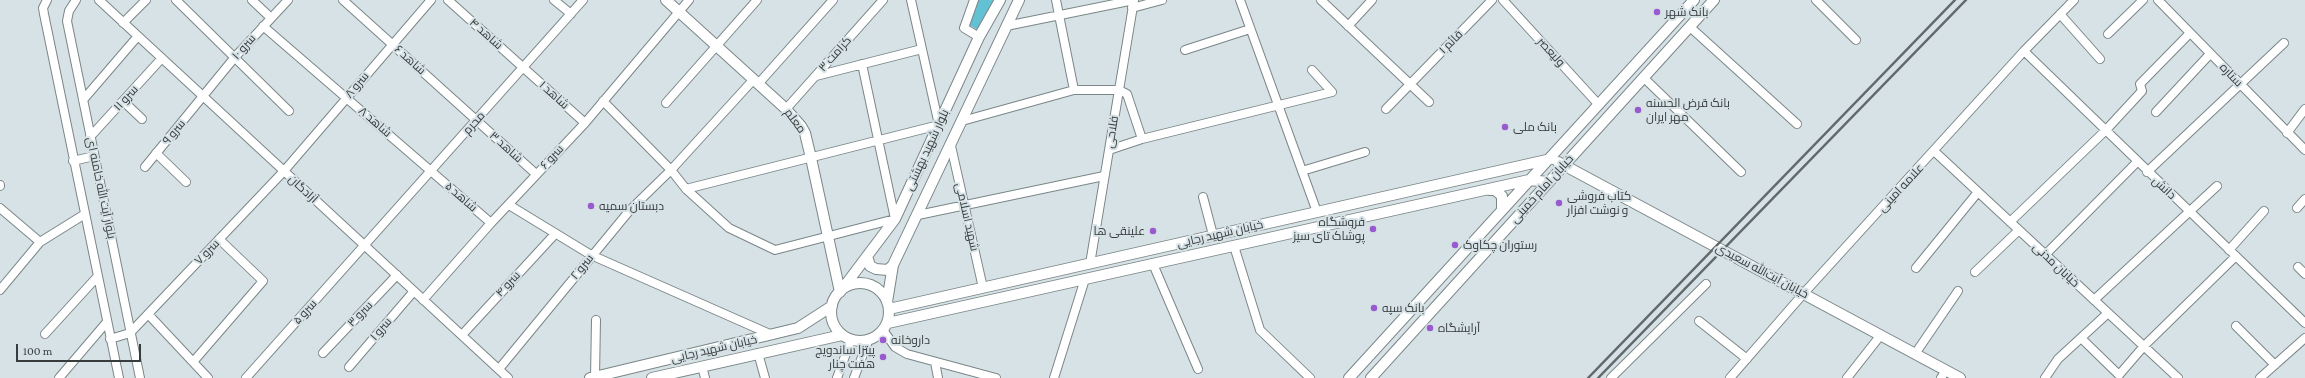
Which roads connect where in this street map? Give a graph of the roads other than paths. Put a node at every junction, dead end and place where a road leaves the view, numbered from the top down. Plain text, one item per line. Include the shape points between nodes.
1 (47, 0) edge
2 (76, 0) edge
3 (99, 0) edge
4 (146, 0) edge
5 (176, 0) edge
6 (252, 0) edge
7 (288, 0) edge
8 (343, 0) edge
9 (430, 0) edge
10 (448, 0) edge
11 (554, 0) edge
12 (583, 0) edge
13 (666, 0) edge
14 (689, 0) edge
15 (757, 0) edge
16 (833, 0) edge
17 (883, 0) edge
18 (911, 0) edge
19 (974, 0) edge
20 (1000, 0) edge
21 (1019, 0) edge
22 (1056, 0) edge
23 (1162, 0) edge
24 (1240, 0) edge
25 (1321, 0) edge
26 (1372, 0) edge
27 (1492, 0) edge
28 (1503, 0) edge
29 (1714, 0) edge
30 (1816, 0) edge
31 (2074, 0) edge
32 (2143, 0) edge
33 (1692, 1) edge
34 (2163, 2) edge
35 (1133, 3) edge
36 (679, 12) junction
37 (571, 14) junction
38 (2060, 14) junction
39 (1059, 16) junction
40 (271, 18) junction
41 (123, 22) junction
42 (263, 26) junction
43 (1006, 26) junction
44 (1348, 26) junction
45 (1690, 27) junction
46 (1250, 29) junction
47 (2190, 33) junction
48 (2108, 34) dead end
49 (138, 36) junction
50 (979, 37) junction
51 (1856, 40) dead end
52 (2284, 43) dead end
53 (392, 44) junction
54 (716, 45) junction
55 (922, 49) junction
56 (1185, 50) dead end
57 (2024, 51) junction
58 (2210, 54) junction
59 (235, 57) junction
60 (162, 58) junction
61 (2100, 59) dead end
62 (862, 64) junction
63 (523, 67) junction
64 (1312, 70) dead end
65 (815, 76) junction
66 (1644, 77) junction
67 (756, 81) junction
68 (1409, 83) junction
69 (2240, 84) junction
70 (1074, 90) junction
71 (1119, 90) junction
72 (203, 97) junction
73 (347, 98) junction
74 (83, 100) junction
75 (123, 101) junction
76 (604, 101) junction
77 (1429, 102) dead end
78 (666, 103) dead end
79 (1599, 105) junction
80 (1278, 106) junction
81 (786, 109) junction
82 (1386, 109) dead end
83 (2305, 109) edge
84 (289, 111) dead end
85 (2156, 112) dead end
86 (142, 119) dead end
87 (476, 120) junction
88 (962, 121) junction
89 (585, 122) junction
90 (1796, 124) dead end
91 (939, 125) junction
92 (2106, 130) junction
93 (2286, 132) junction
94 (90, 137) junction
95 (1142, 138) junction
96 (878, 141) junction
97 (951, 146) junction
98 (1109, 150) junction
99 (2305, 150) edge
100 (1365, 152) dead end
101 (1934, 152) junction
102 (156, 153) junction
103 (94, 156) junction
104 (811, 158) junction
105 (1550, 159) junction
106 (73, 161) junction
107 (2137, 162) junction
108 (1564, 165) junction
109 (145, 167) dead end
110 (671, 170) junction
111 (284, 171) junction
112 (431, 171) junction
113 (1302, 171) junction
114 (1741, 172) dead end
115 (2147, 172) junction
116 (536, 174) junction
117 (1104, 176) junction
118 (1529, 180) junction
119 (186, 182) dead end
120 (1549, 182) junction
121 (2217, 186) dead end
122 (686, 189) junction
123 (1486, 190) junction
124 (1978, 192) junction
125 (1203, 197) dead end
126 (2305, 199) edge
127 (964, 204) junction
128 (509, 205) junction
129 (0, 208) edge
130 (2297, 208) dead end
131 (1502, 210) junction
132 (2264, 211) dead end
133 (1317, 212) junction
134 (2190, 212) junction
135 (85, 214) junction
136 (918, 215) junction
137 (895, 219) junction
138 (2010, 222) junction
139 (491, 223) junction
140 (2019, 230) junction
141 (555, 234) junction
142 (1213, 235) junction
143 (827, 236) junction
144 (219, 239) junction
145 (40, 242) junction
146 (365, 246) junction
147 (1234, 246) junction
148 (2229, 250) junction
149 (2045, 254) junction
150 (591, 256) junction
151 (867, 256) junction
152 (2236, 256) junction
153 (1090, 264) junction
154 (1153, 264) junction
155 (893, 265) junction
156 (2298, 267) dead end
157 (1916, 268) dead end
158 (1975, 272) dead end
159 (2305, 274) edge
160 (397, 275) junction
161 (97, 277) junction
162 (1084, 279) junction
163 (1436, 283) junction
164 (1706, 284) dead end
165 (983, 288) junction
166 (0, 290) edge
167 (414, 291) junction
168 (1958, 291) dead end
169 (840, 292) junction
170 (1804, 293) junction
171 (1448, 294) junction
172 (423, 300) junction
173 (2094, 300) junction
174 (888, 305) junction
175 (832, 306) junction
176 (2108, 313) junction
177 (148, 314) junction
178 (1407, 314) junction
179 (2303, 318) edge
180 (596, 320) dead end
181 (1699, 321) dead end
182 (106, 323) junction
183 (1418, 326) junction
184 (2236, 326) dead end
185 (886, 327) junction
186 (130, 333) junction
187 (45, 334) dead end
188 (462, 335) junction
189 (772, 335) junction
190 (1880, 336) junction
191 (846, 338) junction
192 (2081, 338) junction
193 (2305, 338) edge
194 (110, 339) junction
195 (868, 341) junction
196 (2144, 346) junction
197 (323, 353) dead end
198 (758, 353) junction
199 (1915, 354) junction
200 (1747, 358) junction
201 (193, 362) junction
202 (935, 362) junction
203 (2275, 365) junction
204 (702, 366) junction
205 (349, 367) dead end
206 (498, 369) junction
207 (1198, 369) dead end
208 (1943, 374) edge
209 (593, 377) edge
210 (657, 377) edge
211 (59, 378) edge
212 (118, 378) edge
213 (140, 378) edge
214 (208, 378) edge
215 (246, 378) edge
216 (508, 378) edge
217 (705, 378) edge
218 (765, 378) edge
219 (837, 378) edge
220 (854, 378) edge
221 (938, 378) edge
222 (996, 378) edge
223 (1054, 378) edge
224 (1310, 378) edge
225 (1349, 378) edge
226 (1371, 378) edge
227 (1611, 378) edge
228 (1730, 378) edge
229 (1847, 378) edge
230 (1960, 378) edge
231 (2045, 378) edge
232 (2178, 378) edge
233 (2260, 378) edge

1 - 106 street, بلوار آیت الله خامنه ای via 43,8
2 - 74 street, بلوار آیت الله خامنه ای via 69,10 67,21
3 - 41 street, آزادگان
4 - 41 street
5 - 59 street
6 - 40 street
7 - 40 street, سرو ۱۰
8 - 53 street, شاهد ۶
9 - 53 street, سرو ۸
10 - 63 street, شاهد ۴
11 - 37 street
12 - 37 street, محرم
13 - 36 main road, معلم
14 - 36 street, سرو ۶
15 - 54 street
16 - 67 street, سرو ۲
17 - 65 street, کرامت ۳
18 - 55 street
19 - 50 street via 964,28
20 - 50 main road, بلوار شهید بهشتی
21 - 43 main road, بلوار شهید بهشتی
22 - 39 street
23 - 35 street
24 - 46 street
25 - 44 street
26 - 44 street
27 - 68 street, قائم ۱
28 - 79 street, ولیعصر
29 - 45 main road, خیابان امام خمینی
30 - 51 street
31 - 38 street, علامه امینی
32 - 48 street
33 - 79 main road, خیابان امام خمینی
34 - 47 street, ستاره
35 - 39 street
35 - 71 street, فلاحی
36 - 54 main road, معلم
36 - 76 street, سرو ۶
37 - 63 street, محرم
38 - 57 street, علامه امینی
38 - 61 street
39 - 43 street
39 - 70 street
40 - 42 street, سرو ۱۰
41 - 49 street, آزادگان
42 - 59 street, سرو ۱۰
42 - 73 street, شاهد ۸
43 - 88 main road, بلوار شهید بهشتی
44 - 68 street
45 - 66 main road, خیابان امام خمینی
45 - 90 street
46 - 56 street
46 - 80 street
47 - 58 street, ستاره
47 - 92 street via 2140,84 2142,91
49 - 60 street, آزادگان
49 - 74 street
50 - 91 main road, بلوار شهید بهشتی
52 - 69 street
53 - 73 street, سرو ۸
53 - 87 street, شاهد ۶
54 - 67 main road, معلم
54 - 78 street
55 - 62 street
55 - 91 street
57 - 92 street, دانش
57 - 101 street, علامه امینی
58 - 69 street, ستاره
58 - 85 street
59 - 72 street, سرو ۱۰
59 - 84 street
60 - 72 street, آزادگان
60 - 75 street, سرو ۱۱
62 - 65 street
62 - 96 street
63 - 87 street, محرم
63 - 89 street, شاهد ۱
64 - 80 street via 1332,92
65 - 81 street, کرامت ۳
66 - 108 main road, خیابان امام خمینی
66 - 114 street
67 - 81 main road, معلم
67 - 110 street, سرو ۲
68 - 77 street
68 - 82 street, قائم ۱
69 - 93 street, ستاره
69 - 115 street
70 - 71 street
70 - 88 street
71 - 95 street via 1127,94
71 - 98 street, فلاحی
72 - 102 street, سرو ۹
72 - 111 street, آزادگان
73 - 111 street, سرو ۸
73 - 112 street, شاهد ۸
74 - 94 street, بلوار آیت الله خامنه ای
75 - 86 street
75 - 94 street, سرو ۱۱
76 - 89 street, سرو ۶
76 - 110 street
79 - 105 main road, خیابان امام خمینی
80 - 95 street
80 - 113 street
81 - 104 main road, معلم via 805,133
83 - 93 street
87 - 112 street, محرم
87 - 116 street, شاهد ۳
88 - 97 main road, بلوار شهید بهشتی
89 - 116 street, سرو ۶
91 - 96 street
91 - 137 main road, بلوار شهید بهشتی
92 - 107 street, دانش
92 - 138 street
93 - 99 street, ستاره
94 - 103 street, بلوار آیت الله خامنه ای
95 - 98 street
96 - 104 street
96 - 137 street
97 - 127 street, شهید اسلامی
97 - 136 main road, بلوار شهید بهشتی
98 - 117 street, فلاحی
100 - 113 street
101 - 124 street, خیابان مدنی
101 - 170 street, علامه امینی
102 - 109 street, سرو ۹
102 - 119 street
103 - 106 street
103 - 186 street, بلوار آیت الله خامنه ای
104 - 122 street
104 - 143 main road, معلم
105 - 108 main road, خیابان آیت‌الله سعیدی
105 - 118 main road, خیابان امام خمینی
105 - 133 main road, خیابان شهید رجایی
106 - 135 street, بلوار آیت الله خامنه ای
107 - 115 street, دانش
107 - 149 street
108 - 120 main road, خیابان امام خمینی
108 - 170 main road, خیابان آیت‌الله سعیدی
110 - 122 street
110 - 150 street, سرو ۲ via 630,210
111 - 144 street, سرو ۷
111 - 146 street, آزادگان
112 - 139 street, شاهد ۵
112 - 146 street, محرم
113 - 133 street
115 - 134 street, دانش
116 - 128 street, سرو ۶
117 - 127 street
117 - 153 street, فلاحی
118 - 120 main road
118 - 123 main road, خیابان شهید رجایی
118 - 131 main road, خیابان امام خمینی
120 - 171 main road, خیابان امام خمینی
121 - 134 street
122 - 143 street via 729,228 775,250
123 - 131 main road, خیابان امام خمینی via 1495,190 1499,193 1504,201
123 - 147 main road, خیابان شهید رجایی
124 - 138 street, خیابان مدنی
124 - 157 street
125 - 142 street
126 - 130 street
127 - 136 street
127 - 165 street, شهید اسلامی
128 - 139 street, سرو ۶
128 - 141 street
129 - 145 street
131 - 163 main road, خیابان امام خمینی
132 - 148 street
133 - 142 main road, خیابان شهید رجایی
134 - 148 street, دانش
134 - 173 street
135 - 145 street
135 - 161 street, بلوار آیت الله خامنه ای
136 - 155 main road, بلوار شهید بهشتی
137 - 143 street
137 - 151 main road, بلوار شهید بهشتی
138 - 140 street, خیابان مدنی
139 - 172 street, سرو ۶
140 - 149 street, خیابان مدنی
140 - 158 street
141 - 150 street
141 - 188 street, سرو ۴
142 - 153 main road, خیابان شهید رجایی
143 - 169 main road, معلم
144 - 177 street, سرو ۷
144 - 201 street via 264,281
145 - 166 street
146 - 160 street, آزادگان
146 - 215 street, سرو ۵
147 - 154 main road, خیابان شهید رجایی
147 - 224 street via 1260,330
148 - 152 street, دانش
149 - 173 street, خیابان مدنی
150 - 189 street
150 - 206 street, سرو ۲
151 - 155 main road via 870,266 876,269 888,270
151 - 169 main road, بلوار شهید بهشتی
152 - 179 street, دانش
152 - 196 street
153 - 165 main road, خیابان شهید رجایی
154 - 162 main road, خیابان شهید رجایی
154 - 207 street
155 - 174 main road, بلوار شهید بهشتی
156 - 159 street
160 - 167 street, آزادگان
160 - 197 street, سرو ۳
161 - 182 street, بلوار آیت الله خامنه ای
161 - 187 street
162 - 185 main road, خیابان شهید رجایی
162 - 223 street
163 - 171 main road
163 - 178 main road, خیابان امام خمینی
164 - 227 street
165 - 174 main road, خیابان شهید رجایی
167 - 172 street, آزادگان
167 - 205 street, سرو ۱
168 - 199 street
169 - 174 main road via 848,286 866,284 883,294
169 - 175 main road
170 - 190 main road, خیابان آیت‌الله سعیدی
170 - 200 street, علامه امینی
171 - 183 main road, خیابان امام خمینی
172 - 188 street, آزادگان
173 - 176 street, خیابان مدنی
174 - 185 main road
175 - 189 main road, خیابان شهید رجایی via 798,328
175 - 191 main road via 833,322
176 - 192 street
176 - 196 street, خیابان مدنی
177 - 186 street, سرو ۷
177 - 201 street
178 - 183 main road
178 - 225 main road, خیابان امام خمینی
180 - 209 street
181 - 200 street
182 - 194 street, بلوار آیت الله خامنه ای
182 - 211 street
183 - 226 main road, خیابان امام خمینی
184 - 203 street
185 - 195 main road
185 - 202 street via 895,347 907,354
186 - 194 street
186 - 213 street, بلوار آیت الله خامنه ای
188 - 206 street, آزادگان
189 - 209 main road, خیابان شهید رجایی
190 - 199 main road, خیابان آیت‌الله سعیدی
190 - 229 street
191 - 195 main road
191 - 198 main road, خیابان شهید رجایی
191 - 219 street
192 - 196 street via 2119,375
192 - 231 street via 2058,359
193 - 203 street
194 - 212 street, بلوار آیت الله خامنه ای
195 - 220 street
196 - 232 street, خیابان مدنی
198 - 204 main road, خیابان شهید رجایی
198 - 218 street
199 - 208 main road, خیابان آیت‌الله سعیدی
200 - 228 street, علامه امینی
201 - 214 street
202 - 221 street
202 - 222 street
203 - 233 street
204 - 210 main road, خیابان شهید رجایی
204 - 217 street
206 - 216 street, آزادگان
208 - 230 main road, خیابان آیت‌الله سعیدی

